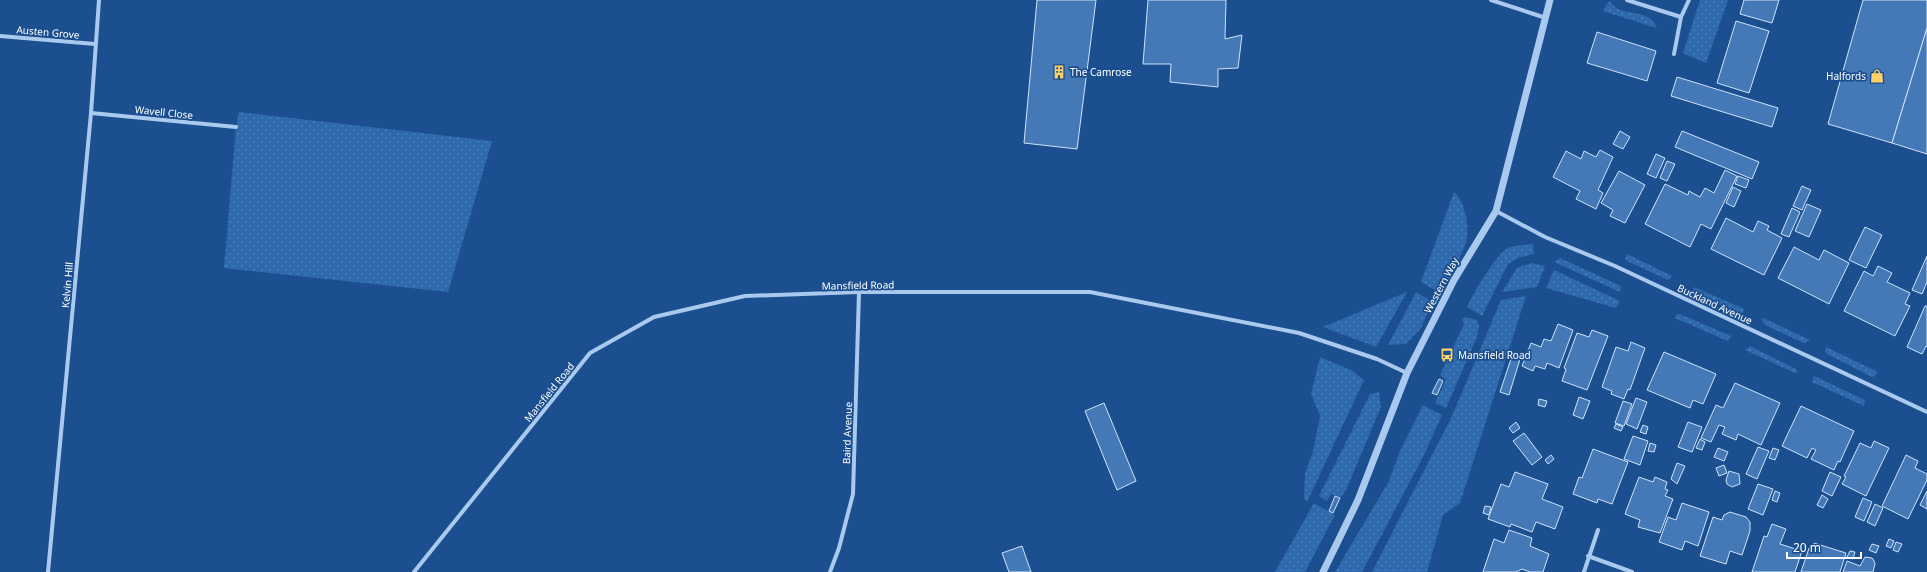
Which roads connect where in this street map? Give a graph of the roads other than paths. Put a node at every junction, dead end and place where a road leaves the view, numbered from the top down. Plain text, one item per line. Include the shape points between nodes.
1 (99, 0) edge
2 (1491, 0) edge
3 (1550, 0) edge
4 (1626, 0) edge
5 (1689, 0) edge
6 (1681, 17) junction
7 (1546, 18) junction
8 (0, 36) edge
9 (95, 44) junction
10 (1674, 54) dead end
11 (91, 113) junction
12 (236, 127) dead end
13 (1496, 212) junction
14 (859, 292) junction
15 (1407, 373) junction
16 (1927, 412) edge
17 (1598, 530) dead end
18 (1588, 556) junction
19 (48, 572) edge
20 (414, 572) edge
21 (830, 572) edge
22 (1323, 572) edge
23 (1584, 572) edge
24 (1632, 572) edge

1 - 9 street, Kelvin Hill
2 - 7 street
3 - 7 street, Western Way
4 - 6 street
5 - 6 street
6 - 10 street
7 - 13 street, Western Way
8 - 9 street, Austen Grove
9 - 11 street, Kelvin Hill
11 - 12 street, Wavell Close
11 - 19 street, Kelvin Hill
13 - 15 street, Western Way via 1454,280
13 - 16 street, Buckland Avenue via 1545,238 1615,266
14 - 15 street, Mansfield Road via 1090,292 1299,333 1377,359
14 - 20 street, Mansfield Road via 745,296 654,317 590,353
14 - 21 street, Baird Avenue via 853,494
15 - 22 street, Western Way via 1358,500
17 - 18 street
18 - 23 street
18 - 24 street

